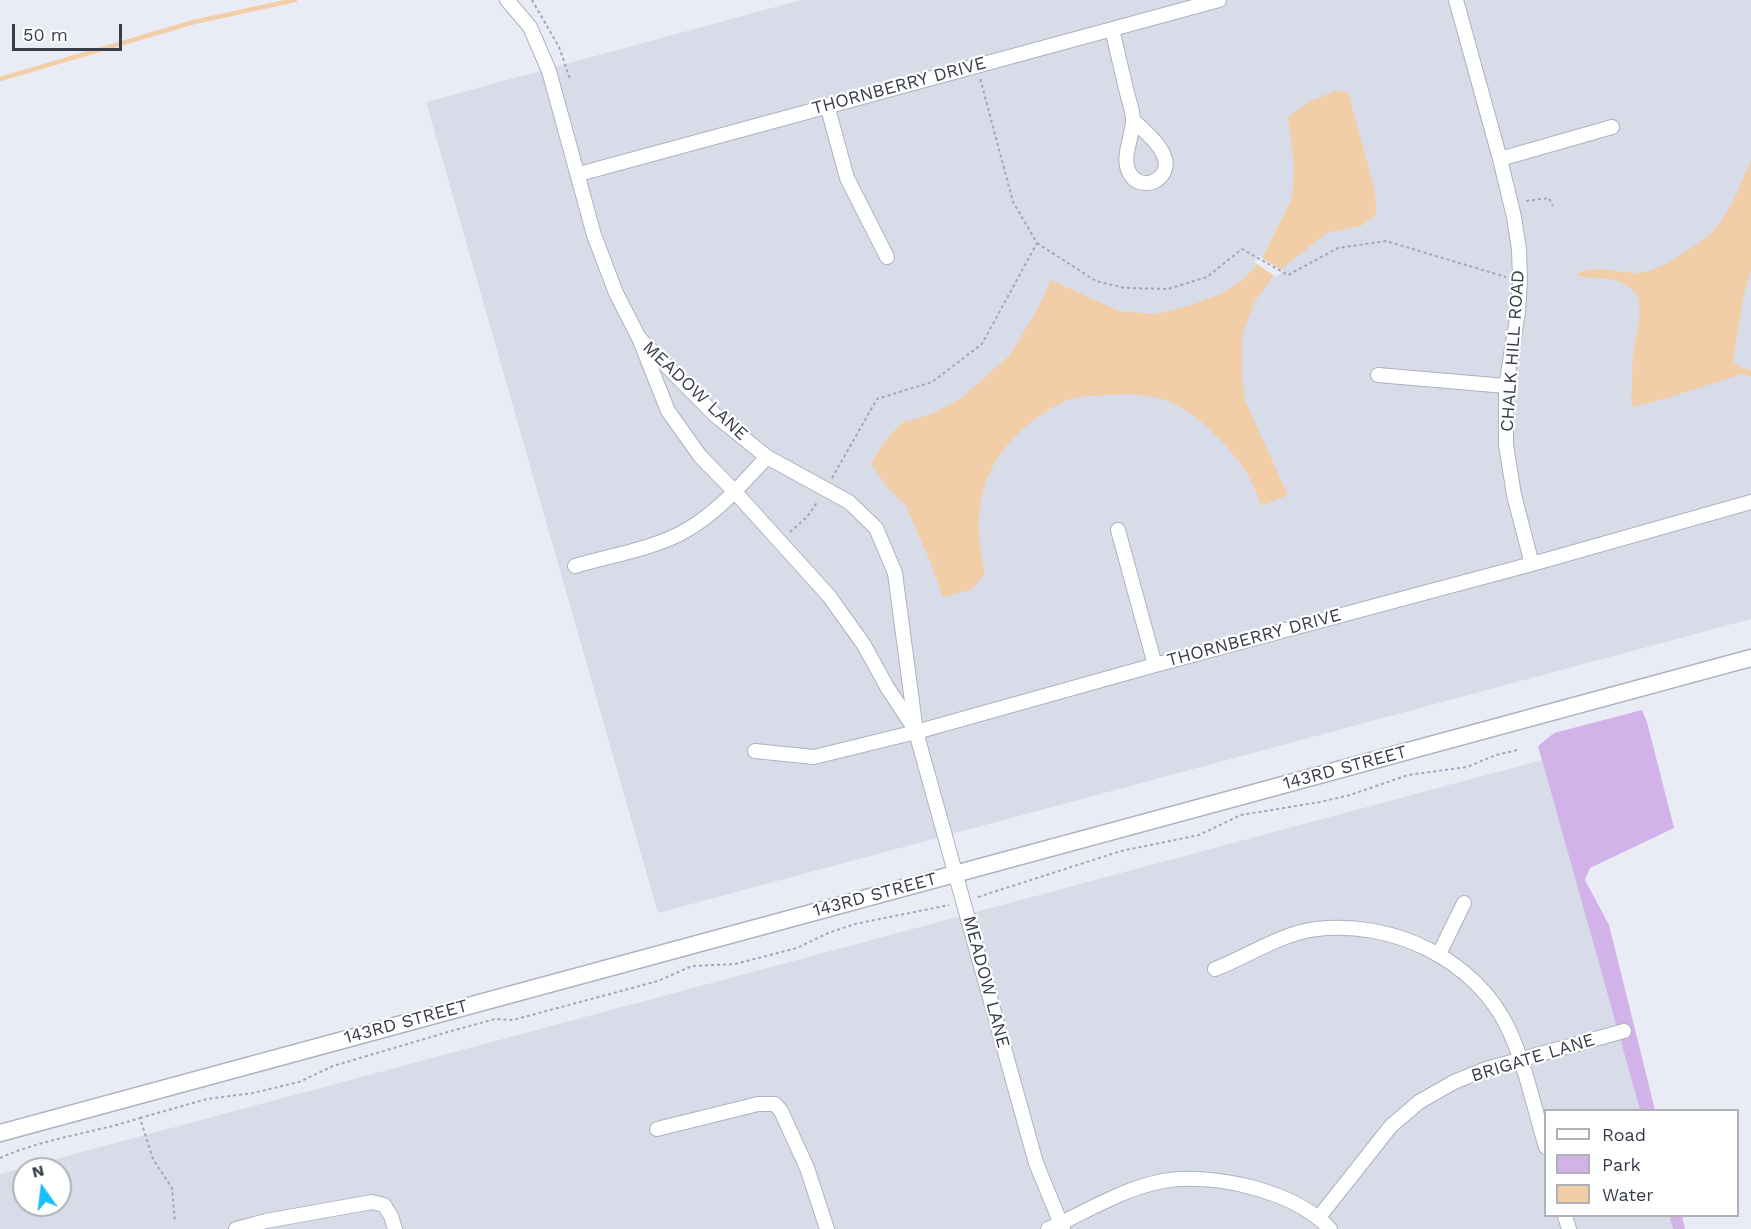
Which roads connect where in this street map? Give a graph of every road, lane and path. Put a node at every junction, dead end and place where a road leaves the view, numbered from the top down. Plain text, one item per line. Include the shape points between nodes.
1 (507, 0) edge
2 (532, 0) edge
3 (1219, 0) edge
4 (1456, 0) edge
5 (1112, 29) junction
6 (977, 65) junction
7 (570, 79) dead end
8 (827, 105) junction
9 (1133, 120) dead end
10 (1612, 127) dead end
11 (1500, 159) junction
12 (579, 174) junction
13 (1526, 201) dead end
14 (1553, 206) dead end
15 (1036, 243) junction
16 (887, 257) dead end
17 (1520, 281) junction
18 (639, 338) junction
19 (1378, 375) dead end
20 (1506, 386) junction
21 (767, 457) junction
22 (826, 489) junction
23 (735, 492) junction
24 (1751, 502) edge
25 (1118, 530) dead end
26 (780, 542) junction
27 (1532, 564) junction
28 (575, 566) dead end
29 (1751, 658) edge
30 (1155, 665) junction
31 (916, 732) junction
32 (1517, 750) dead end
33 (755, 751) dead end
34 (956, 873) junction
35 (963, 901) junction
36 (1464, 903) dead end
37 (1439, 954) junction
38 (1215, 969) dead end
39 (1624, 1031) dead end
40 (1521, 1060) junction
41 (140, 1118) junction
42 (657, 1129) dead end
43 (0, 1133) edge
44 (1544, 1143) edge
45 (0, 1158) edge
46 (1319, 1217) junction
47 (175, 1222) dead end
48 (1057, 1227) edge
49 (236, 1229) edge
50 (395, 1229) edge
51 (827, 1229) edge
52 (1330, 1229) edge

1 - 12 street, MEADOW LANE via 530,27 549,71
2 - 7 path via 558,47
3 - 5 street, THORNBERRY DRIVE
4 - 11 street, CHALK HILL ROAD
5 - 6 street, THORNBERRY DRIVE
5 - 9 street
6 - 8 street, THORNBERRY DRIVE
6 - 15 path via 1012,202
8 - 12 street, THORNBERRY DRIVE
8 - 16 street via 847,178
10 - 11 street
11 - 17 street, CHALK HILL ROAD via 1514,217
12 - 18 street, MEADOW LANE via 594,235 616,293
13 - 14 path via 1549,198
15 - 17 path via 1096,280 1125,288 1168,289 1207,277 1242,249 1288,275 1338,248 1386,241
15 - 22 path via 982,344 932,382 877,399
17 - 20 street, CHALK HILL ROAD
18 - 21 street, MEADOW LANE via 716,415
18 - 23 street, MEADOW LANE via 669,411 700,456
19 - 20 street
20 - 27 street, CHALK HILL ROAD via 1506,445
21 - 22 street, MEADOW LANE
21 - 23 street
22 - 26 path via 807,518
22 - 31 street, MEADOW LANE via 849,502 876,528 895,573
23 - 26 street, MEADOW LANE
23 - 28 street via 684,532
24 - 27 street, THORNBERRY DRIVE
25 - 30 street
26 - 31 street, MEADOW LANE via 841,612
27 - 30 street, THORNBERRY DRIVE
29 - 34 street, 143RD STREET
30 - 31 street, THORNBERRY DRIVE
31 - 33 street, THORNBERRY DRIVE via 814,757
31 - 34 street, MEADOW LANE
32 - 35 path via 1467,766 1408,775 1350,795 1241,815 1199,835 1121,851
34 - 35 street, MEADOW LANE
34 - 43 street, 143RD STREET
35 - 41 path via 855,924 797,948 735,964 692,966 658,981 513,1020 495,1019 438,1035 333,1066 299,1082 207,1099
35 - 48 street, MEADOW LANE
36 - 37 street
37 - 38 street via 1379,932 1358,928 1315,930 1274,941
37 - 40 street via 1490,999
39 - 40 street, BRIGATE LANE
40 - 44 street
40 - 46 street, BRIGATE LANE via 1454,1082 1419,1102 1391,1126
41 - 45 path via 36,1144
41 - 47 path via 153,1159 171,1188
42 - 51 street via 758,1104 775,1104 807,1168
46 - 48 street via 1267,1191 1216,1179 1163,1181 1123,1194
46 - 52 street
49 - 50 street via 372,1202 384,1205

